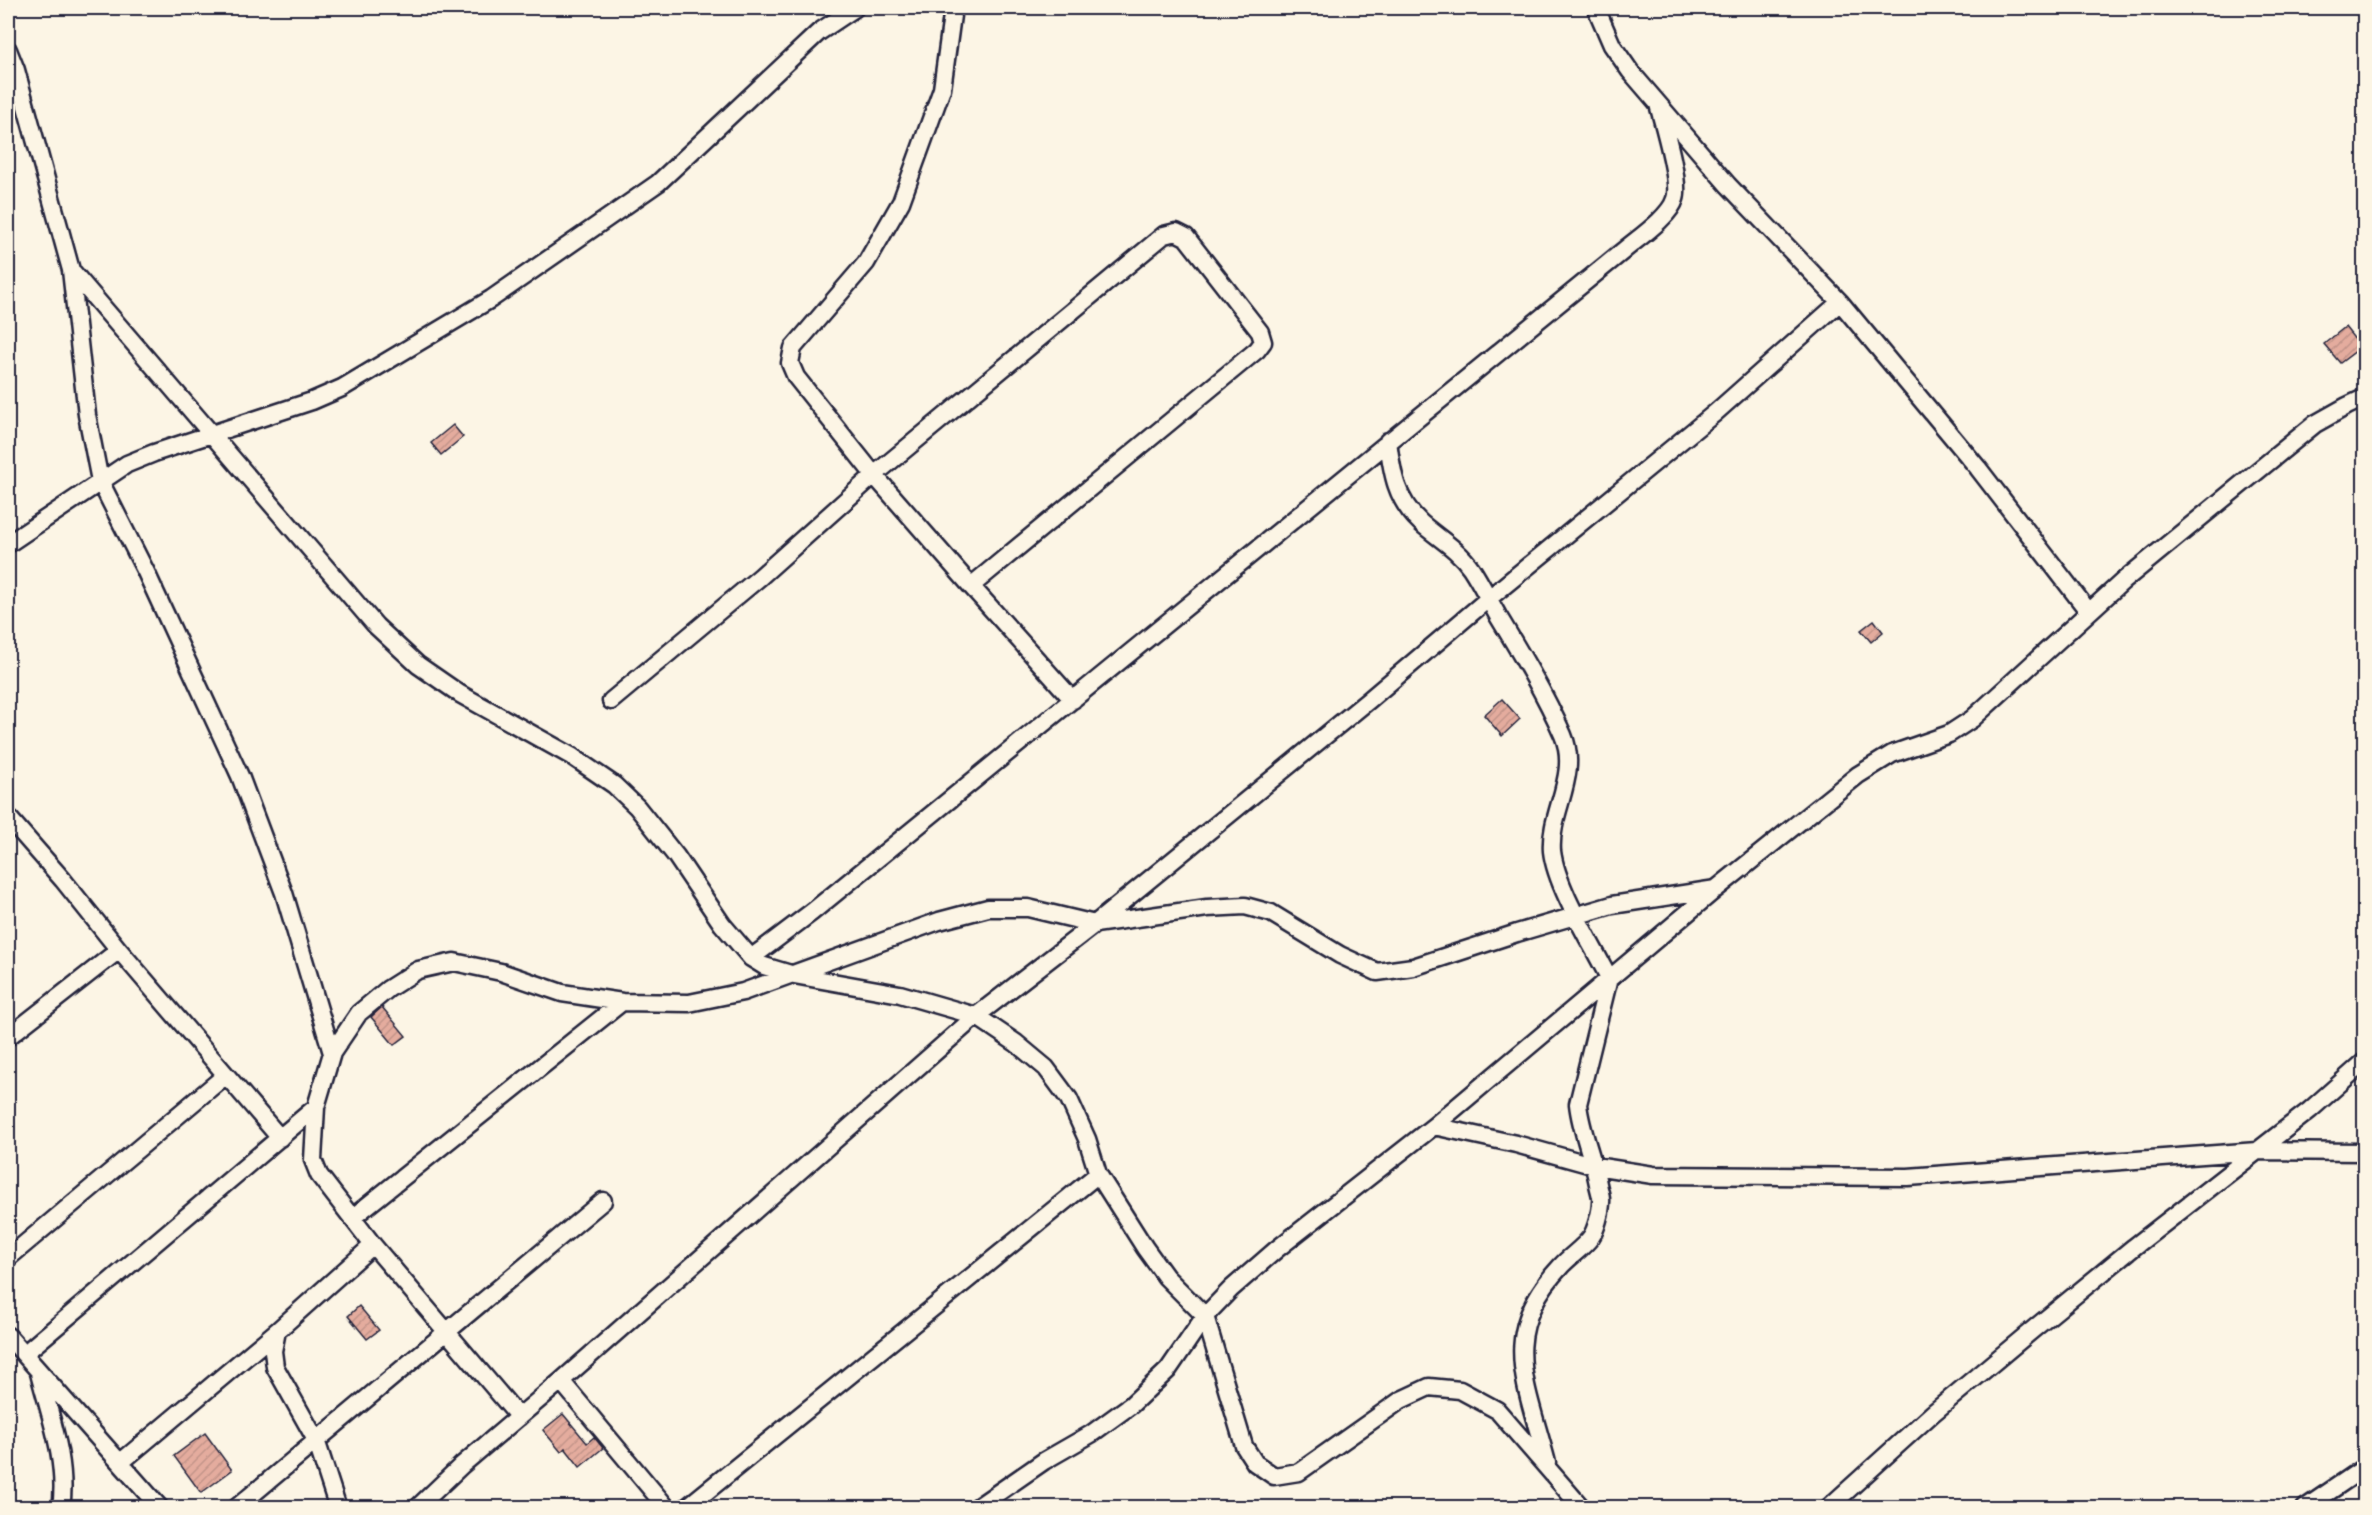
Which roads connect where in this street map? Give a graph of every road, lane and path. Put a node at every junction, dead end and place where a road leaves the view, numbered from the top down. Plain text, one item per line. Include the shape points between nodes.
1 (855, 8) edge
2 (953, 8) edge
3 (1596, 8) edge
4 (8, 50) edge
5 (1658, 104) junction
6 (71, 270) junction
7 (1840, 302) junction
8 (2364, 398) edge
9 (213, 435) junction
10 (1388, 441) junction
11 (874, 476) junction
12 (100, 481) junction
13 (8, 544) edge
14 (971, 586) junction
15 (1488, 599) junction
16 (2089, 612) junction
17 (1073, 700) junction
18 (611, 701) dead end
19 (8, 817) edge
20 (1716, 889) junction
21 (1577, 915) junction
22 (1095, 924) junction
23 (119, 950) junction
24 (751, 958) junction
25 (794, 975) junction
26 (1609, 978) junction
27 (622, 1002) junction
28 (976, 1016) junction
29 (8, 1037) edge
30 (332, 1053) junction
31 (2364, 1062) edge
32 (226, 1075) junction
33 (316, 1107) junction
34 (1434, 1126) junction
35 (280, 1138) junction
36 (2257, 1151) junction
37 (2364, 1152) edge
38 (1595, 1166) junction
39 (1098, 1174) junction
40 (603, 1201) dead end
41 (352, 1218) junction
42 (373, 1245) junction
43 (8, 1258) edge
44 (1205, 1316) junction
45 (277, 1331) junction
46 (446, 1331) junction
47 (8, 1336) edge
48 (24, 1354) junction
49 (38, 1369) junction
50 (561, 1381) junction
51 (519, 1417) junction
52 (316, 1440) junction
53 (121, 1462) junction
54 (1548, 1466) junction
55 (2364, 1468) edge
56 (61, 1508) edge
57 (160, 1508) edge
58 (236, 1508) edge
59 (338, 1508) edge
60 (417, 1508) edge
61 (667, 1508) edge
62 (686, 1508) edge
63 (976, 1508) edge
64 (1582, 1508) edge
65 (1828, 1508) edge
66 (2305, 1508) edge

1 - 9 street via 819,32 658,183 491,299 342,387
2 - 11 street via 942,89 901,202 866,263 793,348 790,363 796,377
3 - 5 street via 1612,45
4 - 6 street
5 - 7 street via 1759,219
5 - 10 street via 1676,181 1675,199 1665,215
6 - 9 street
6 - 12 street via 87,415
7 - 15 street via 1715,413
7 - 16 street via 1978,468
8 - 16 street via 2315,424
9 - 12 street via 127,464
9 - 24 street via 376,626 418,665 460,694 573,757 614,785 637,807
10 - 15 street via 1393,477 1402,500 1420,522 1458,552
10 - 17 street
11 - 14 street
11 - 14 street via 1164,235 1176,232 1186,237 1260,332 1263,342
11 - 18 street
12 - 13 street
12 - 30 street via 240,776 284,893
14 - 17 street
15 - 21 street via 1564,737 1569,756 1567,776 1552,848 1555,871
15 - 22 street
16 - 20 street via 1972,719 1949,734 1892,754 1858,776
17 - 24 street
19 - 23 street
20 - 21 street via 1612,905
20 - 26 street
21 - 22 street via 1413,967 1377,972 1340,955 1271,913 1245,906
21 - 26 street
22 - 25 street via 1028,908 988,908 939,921
22 - 28 street
23 - 29 street
23 - 32 street
24 - 25 street
25 - 27 street via 743,992 689,1003
25 - 28 street via 900,994
26 - 34 street
26 - 38 street via 1578,1104 1580,1124
27 - 30 street via 562,993 501,972 454,962 418,970 388,989 359,1013
27 - 41 street
28 - 39 street via 1046,1068 1069,1100
28 - 50 street
30 - 33 street
31 - 36 street
32 - 35 street
32 - 43 street
33 - 35 street
33 - 41 street via 313,1160 319,1175
34 - 38 street
34 - 44 street via 1277,1249
35 - 48 street
36 - 37 street
36 - 38 street via 1908,1176 1653,1175
36 - 65 street via 1933,1413
38 - 54 street via 1602,1202 1592,1236 1542,1288 1526,1320 1520,1349
39 - 44 street via 1144,1248
39 - 62 street
40 - 46 street
41 - 42 street
42 - 45 street
42 - 46 street
44 - 54 street via 1244,1446 1255,1463 1274,1476 1299,1472 1401,1400 1429,1387 1460,1390 1497,1410
44 - 63 street via 1168,1370 1131,1405
45 - 52 street via 275,1367
45 - 53 street
46 - 51 street
46 - 52 street
47 - 48 street
48 - 49 street
49 - 53 street
49 - 56 street via 60,1456 64,1492
50 - 51 street
50 - 61 street
51 - 60 street
52 - 58 street
52 - 59 street
53 - 57 street
54 - 64 street
55 - 66 street

